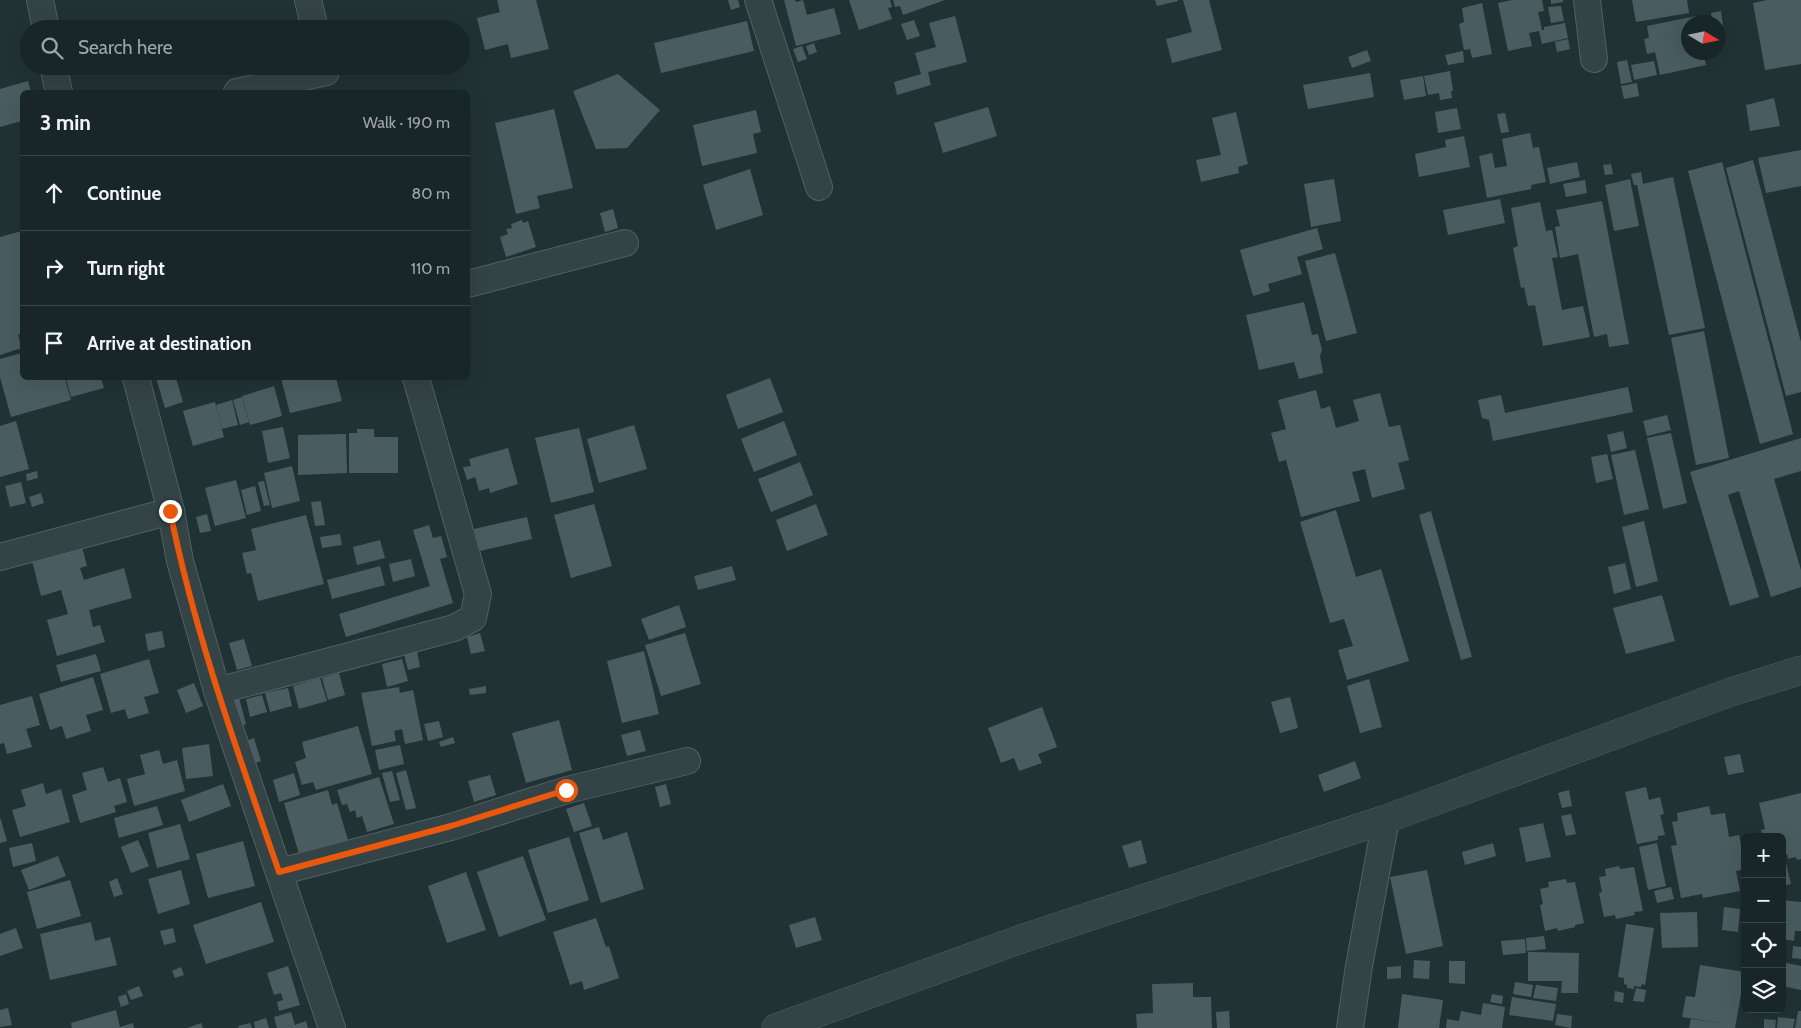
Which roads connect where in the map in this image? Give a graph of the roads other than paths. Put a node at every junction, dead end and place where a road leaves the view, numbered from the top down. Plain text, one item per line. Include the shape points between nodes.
1 (40, 0) edge
2 (308, 0) edge
3 (758, 0) edge
4 (1587, 0) edge
5 (44, 20) edge
6 (313, 20) edge
7 (1594, 59) dead end
8 (55, 75) edge
9 (328, 77) edge
10 (59, 90) edge
11 (249, 90) edge
12 (819, 187) dead end
13 (625, 243) dead end
14 (470, 283) edge
15 (137, 380) edge
16 (417, 380) edge
17 (170, 511) junction
18 (0, 557) edge
19 (1801, 670) edge
20 (217, 692) junction
21 (687, 761) dead end
22 (1386, 819) junction
23 (279, 872) junction
24 (332, 1028) edge
25 (776, 1028) edge
26 (1350, 1028) edge

1 - 5 street
2 - 6 street
3 - 12 street
4 - 7 street
8 - 10 street
9 - 11 street
13 - 14 street
15 - 17 street
16 - 20 street via 478,594 473,618 454,628
17 - 18 street
17 - 20 street via 180,561
19 - 22 street via 1731,692
20 - 23 street
21 - 23 street via 566,790 451,826
22 - 25 street via 1024,938
22 - 26 street
23 - 24 street

